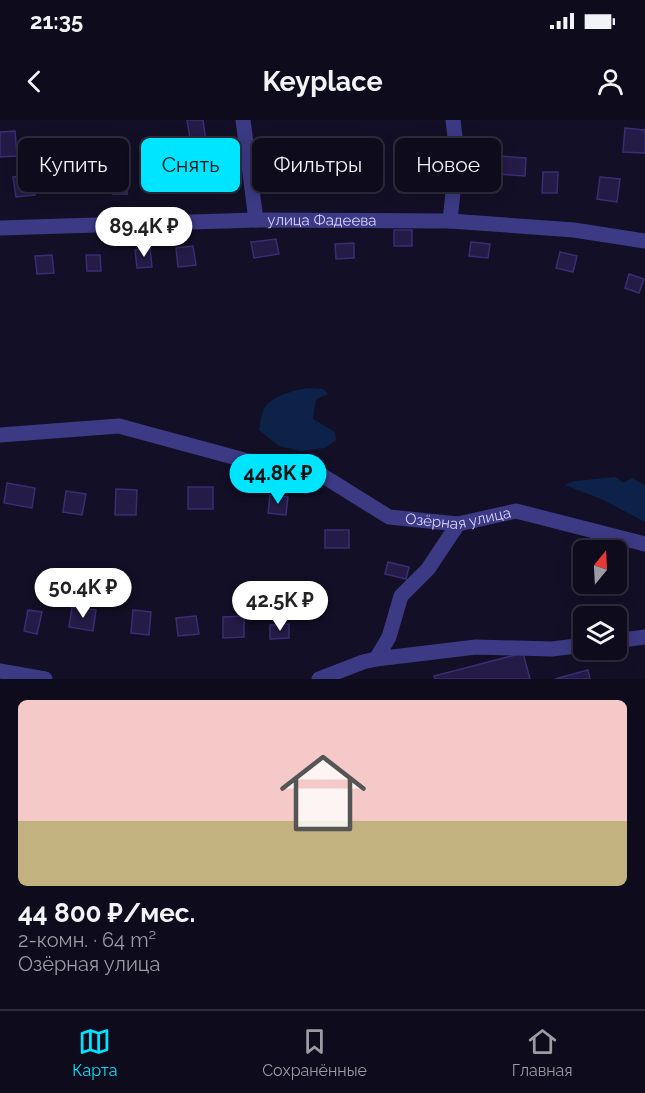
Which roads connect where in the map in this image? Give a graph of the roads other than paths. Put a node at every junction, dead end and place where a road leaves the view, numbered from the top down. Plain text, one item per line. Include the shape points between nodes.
1 (243, 120) edge
2 (453, 120) edge
3 (256, 220) junction
4 (450, 221) junction
5 (0, 228) edge
6 (645, 241) edge
7 (0, 435) edge
8 (458, 524) junction
9 (645, 544) edge
10 (645, 637) edge
11 (627, 639) edge
12 (573, 646) edge
13 (369, 661) junction
14 (0, 671) edge
15 (45, 679) edge
16 (319, 679) edge
17 (350, 679) edge

1 - 3 street
2 - 4 street via 457,154
3 - 4 street, улица Фадеева
3 - 5 street, улица Фадеева
4 - 6 street, улица Фадеева via 574,230
7 - 8 street, Озёрная улица via 119,426 248,461 312,469 388,517
8 - 9 street, Озёрная улица via 516,511
8 - 13 street via 428,569 401,596 389,637
10 - 11 street
12 - 13 street via 476,647
13 - 16 street
13 - 17 street
14 - 15 street

